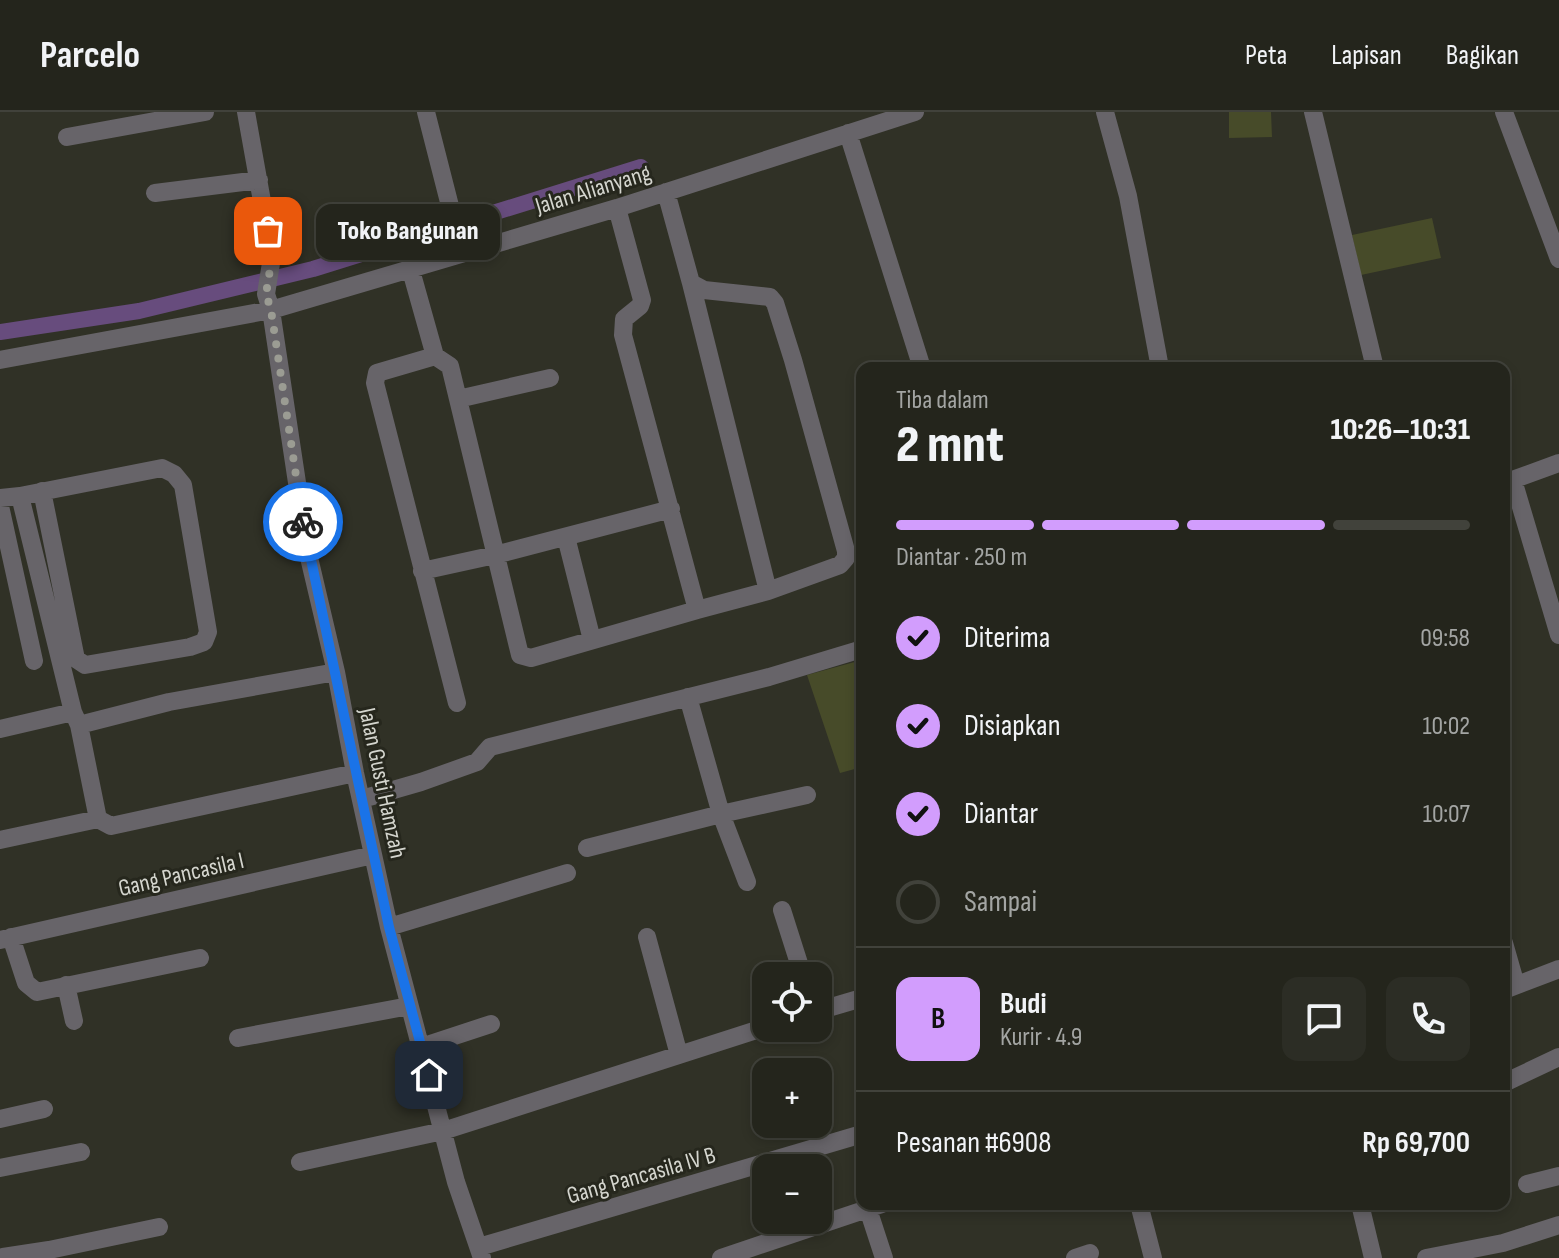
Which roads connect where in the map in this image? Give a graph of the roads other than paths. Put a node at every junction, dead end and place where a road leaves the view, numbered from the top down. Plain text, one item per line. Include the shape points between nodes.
1 (205, 112) edge
2 (246, 112) edge
3 (426, 112) edge
4 (915, 112) edge
5 (1105, 112) edge
6 (1313, 112) edge
7 (1504, 112) edge
8 (848, 133) junction
9 (67, 137) dead end
10 (259, 180) junction
11 (666, 192) junction
12 (155, 193) dead end
13 (617, 208) junction
14 (460, 248) junction
15 (1559, 259) edge
16 (410, 267) junction
17 (691, 283) junction
18 (269, 302) junction
19 (435, 356) junction
20 (0, 360) edge
21 (920, 362) edge
22 (1159, 362) edge
23 (1374, 362) edge
24 (550, 378) dead end
25 (458, 399) junction
26 (1559, 463) edge
27 (1510, 481) edge
28 (1510, 484) edge
29 (42, 491) junction
30 (20, 496) junction
31 (0, 498) edge
32 (0, 506) edge
33 (671, 509) junction
34 (566, 537) junction
35 (495, 555) junction
36 (422, 571) junction
37 (768, 591) junction
38 (697, 610) junction
39 (1559, 635) edge
40 (592, 640) junction
41 (856, 651) edge
42 (34, 661) dead end
43 (336, 672) junction
44 (688, 697) junction
45 (457, 703) dead end
46 (76, 718) junction
47 (0, 729) edge
48 (355, 773) junction
49 (807, 795) dead end
50 (362, 799) junction
51 (721, 814) junction
52 (98, 819) junction
53 (0, 840) edge
54 (587, 848) dead end
55 (373, 855) junction
56 (567, 873) dead end
57 (747, 882) dead end
58 (782, 910) dead end
59 (389, 927) junction
60 (647, 937) dead end
61 (5, 938) edge
62 (200, 958) dead end
63 (799, 962) edge
64 (1559, 969) edge
65 (66, 985) junction
66 (1510, 988) edge
67 (856, 1000) edge
68 (409, 1006) junction
69 (832, 1007) edge
70 (74, 1021) dead end
71 (491, 1024) dead end
72 (752, 1032) edge
73 (238, 1038) dead end
74 (421, 1047) junction
75 (679, 1055) junction
76 (1559, 1057) edge
77 (1510, 1080) edge
78 (44, 1109) dead end
79 (0, 1119) edge
80 (443, 1131) junction
81 (856, 1136) edge
82 (81, 1152) dead end
83 (300, 1162) dead end
84 (0, 1168) edge
85 (1559, 1176) edge
86 (1527, 1184) dead end
87 (863, 1210) edge
88 (876, 1210) edge
89 (1141, 1210) edge
90 (1361, 1210) edge
91 (1559, 1225) edge
92 (159, 1227) dead end
93 (0, 1245) edge
94 (480, 1252) edge
95 (3, 1258) edge
96 (721, 1258) edge
97 (884, 1258) edge
98 (1153, 1258) edge
99 (1373, 1258) edge
100 (1426, 1258) edge

1 - 9 street
2 - 10 street, Jalan Gusti Hamzah
3 - 14 street
4 - 8 street, Jalan Alianyang
5 - 22 street via 1128,196
6 - 23 street
7 - 15 street
8 - 11 street, Jalan Alianyang
8 - 21 street
10 - 12 street
10 - 18 street, Jalan Gusti Hamzah via 272,257
11 - 13 street, Jalan Alianyang
11 - 17 street
13 - 14 street, Jalan Alianyang
13 - 33 street via 642,300 624,319 623,335
14 - 16 street, Jalan Alianyang
16 - 18 street, Jalan Alianyang
16 - 19 street
17 - 37 street
17 - 37 street via 704,290 770,297 775,303 846,551 840,565
18 - 20 street, Jalan Alianyang
18 - 43 street, Jalan Gusti Hamzah via 307,549
19 - 25 street via 450,366
19 - 36 street via 377,373 375,378
24 - 25 street
25 - 35 street
26 - 27 street
28 - 39 street
29 - 29 street via 162,468 174,474 183,485 208,632 204,642 85,665 76,659
29 - 30 street
30 - 31 street
30 - 46 street
32 - 42 street
33 - 34 street
33 - 38 street
34 - 35 street
34 - 40 street
35 - 36 street
35 - 40 street via 520,655 531,658
36 - 45 street
37 - 38 street
38 - 40 street
41 - 44 street
43 - 46 street
43 - 48 street, Jalan Gusti Hamzah
44 - 50 street via 490,747 477,762
44 - 51 street
46 - 47 street
46 - 52 street
48 - 50 street, Jalan Gusti Hamzah
48 - 52 street via 111,826
49 - 51 street
50 - 55 street, Jalan Gusti Hamzah
51 - 54 street
51 - 57 street
52 - 53 street
55 - 59 street, Jalan Gusti Hamzah
55 - 61 street, Gang Pancasila I
56 - 59 street
58 - 63 street
59 - 68 street, Jalan Gusti Hamzah
60 - 75 street
61 - 65 street via 30,988 41,992
62 - 65 street
64 - 66 street
65 - 70 street
67 - 69 street
68 - 73 street
68 - 74 street, Jalan Gusti Hamzah
71 - 74 street
72 - 75 street
74 - 80 street, Jalan Gusti Hamzah
75 - 80 street
76 - 77 street
78 - 79 street
80 - 83 street
80 - 94 street, Jalan Gusti Hamzah
81 - 94 street, Gang Pancasila IV B
82 - 84 street
85 - 86 street
87 - 96 street
88 - 97 street
89 - 98 street
90 - 99 street
91 - 100 street
92 - 95 street
93 - 95 street

